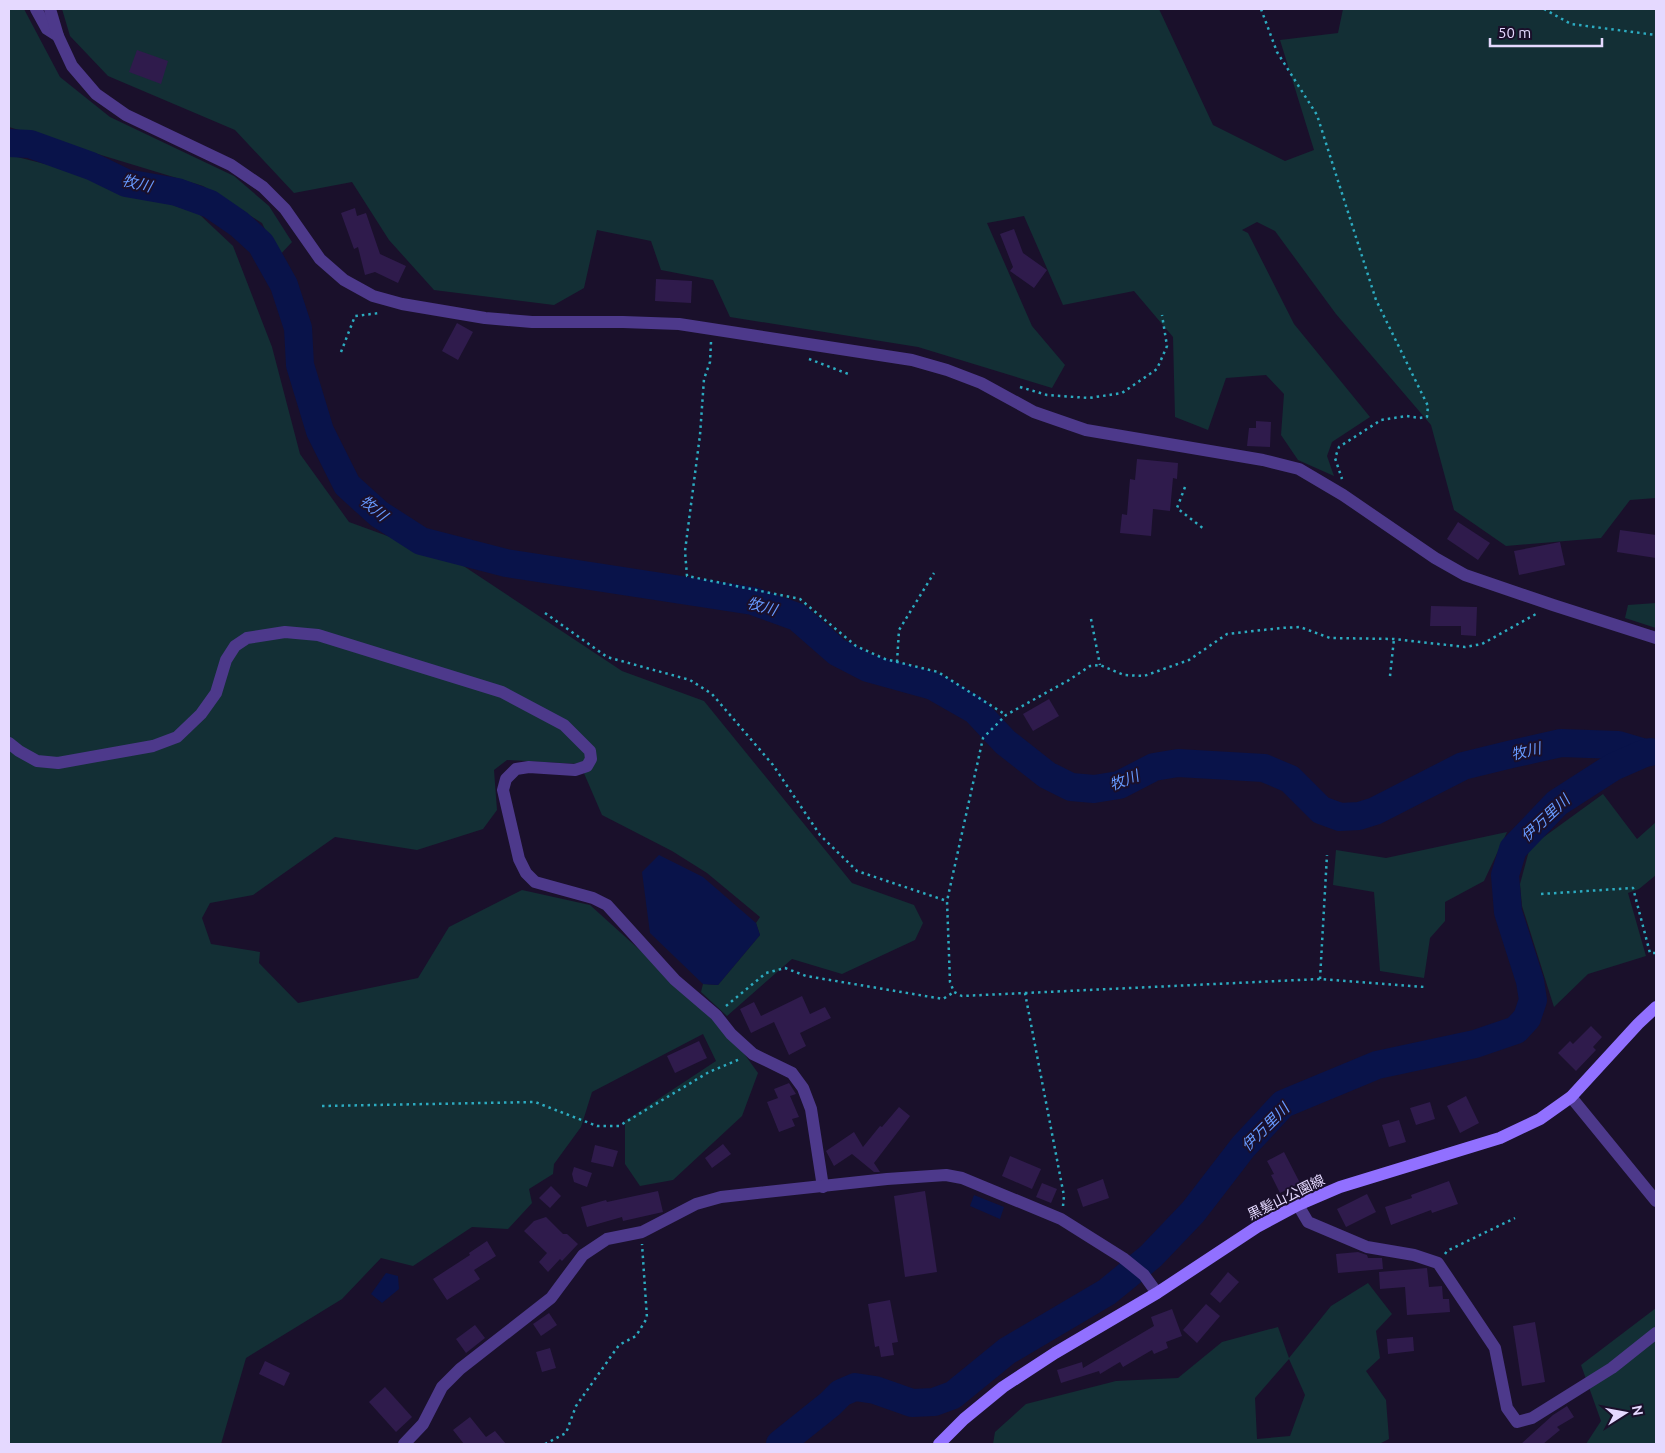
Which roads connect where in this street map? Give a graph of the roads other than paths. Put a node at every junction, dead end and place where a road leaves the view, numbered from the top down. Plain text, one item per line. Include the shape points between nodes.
1 (36, 9) edge
2 (50, 9) edge
3 (58, 36) junction
4 (1653, 633) edge
5 (9, 743) edge
6 (1656, 1007) edge
7 (1571, 1097) junction
8 (824, 1187) junction
9 (1656, 1201) edge
10 (1298, 1205) junction
11 (1157, 1293) junction
12 (1656, 1333) edge
13 (404, 1444) edge
14 (939, 1444) edge

1 - 3 street via 46,30
2 - 3 street
3 - 4 street via 72,66 96,94 126,115 231,165 263,187 284,209 320,259 344,280 373,296 485,318 532,322 679,324 912,360 980,383 1034,412 1086,430 1298,469 1465,575 1553,605
5 - 8 street via 37,761 58,762 153,746 177,737 202,714 216,693 226,660 235,646 246,638 285,632 318,635 502,692 564,725 590,752 587,766 575,770 516,769 506,779 503,790 519,859 526,873 535,882 593,898 606,905 675,980 716,1015 753,1054 792,1073 803,1088 811,1109
6 - 7 main road, 黒髪山公園線
7 - 9 street
7 - 10 main road, 黒髪山公園線 via 1540,1119 1500,1138 1340,1187
8 - 11 street via 887,1179 962,1178 1062,1219 1123,1258 1144,1275
8 - 13 street via 721,1197 696,1204 642,1232 608,1239 583,1255 550,1298 442,1387 424,1424
10 - 11 main road, 黒髪山公園線 via 1257,1227
10 - 12 street via 1308,1222 1367,1247 1414,1254 1438,1263 1495,1348 1507,1408 1517,1422 1532,1418 1604,1373
11 - 14 main road, 黒髪山公園線 via 1003,1387

